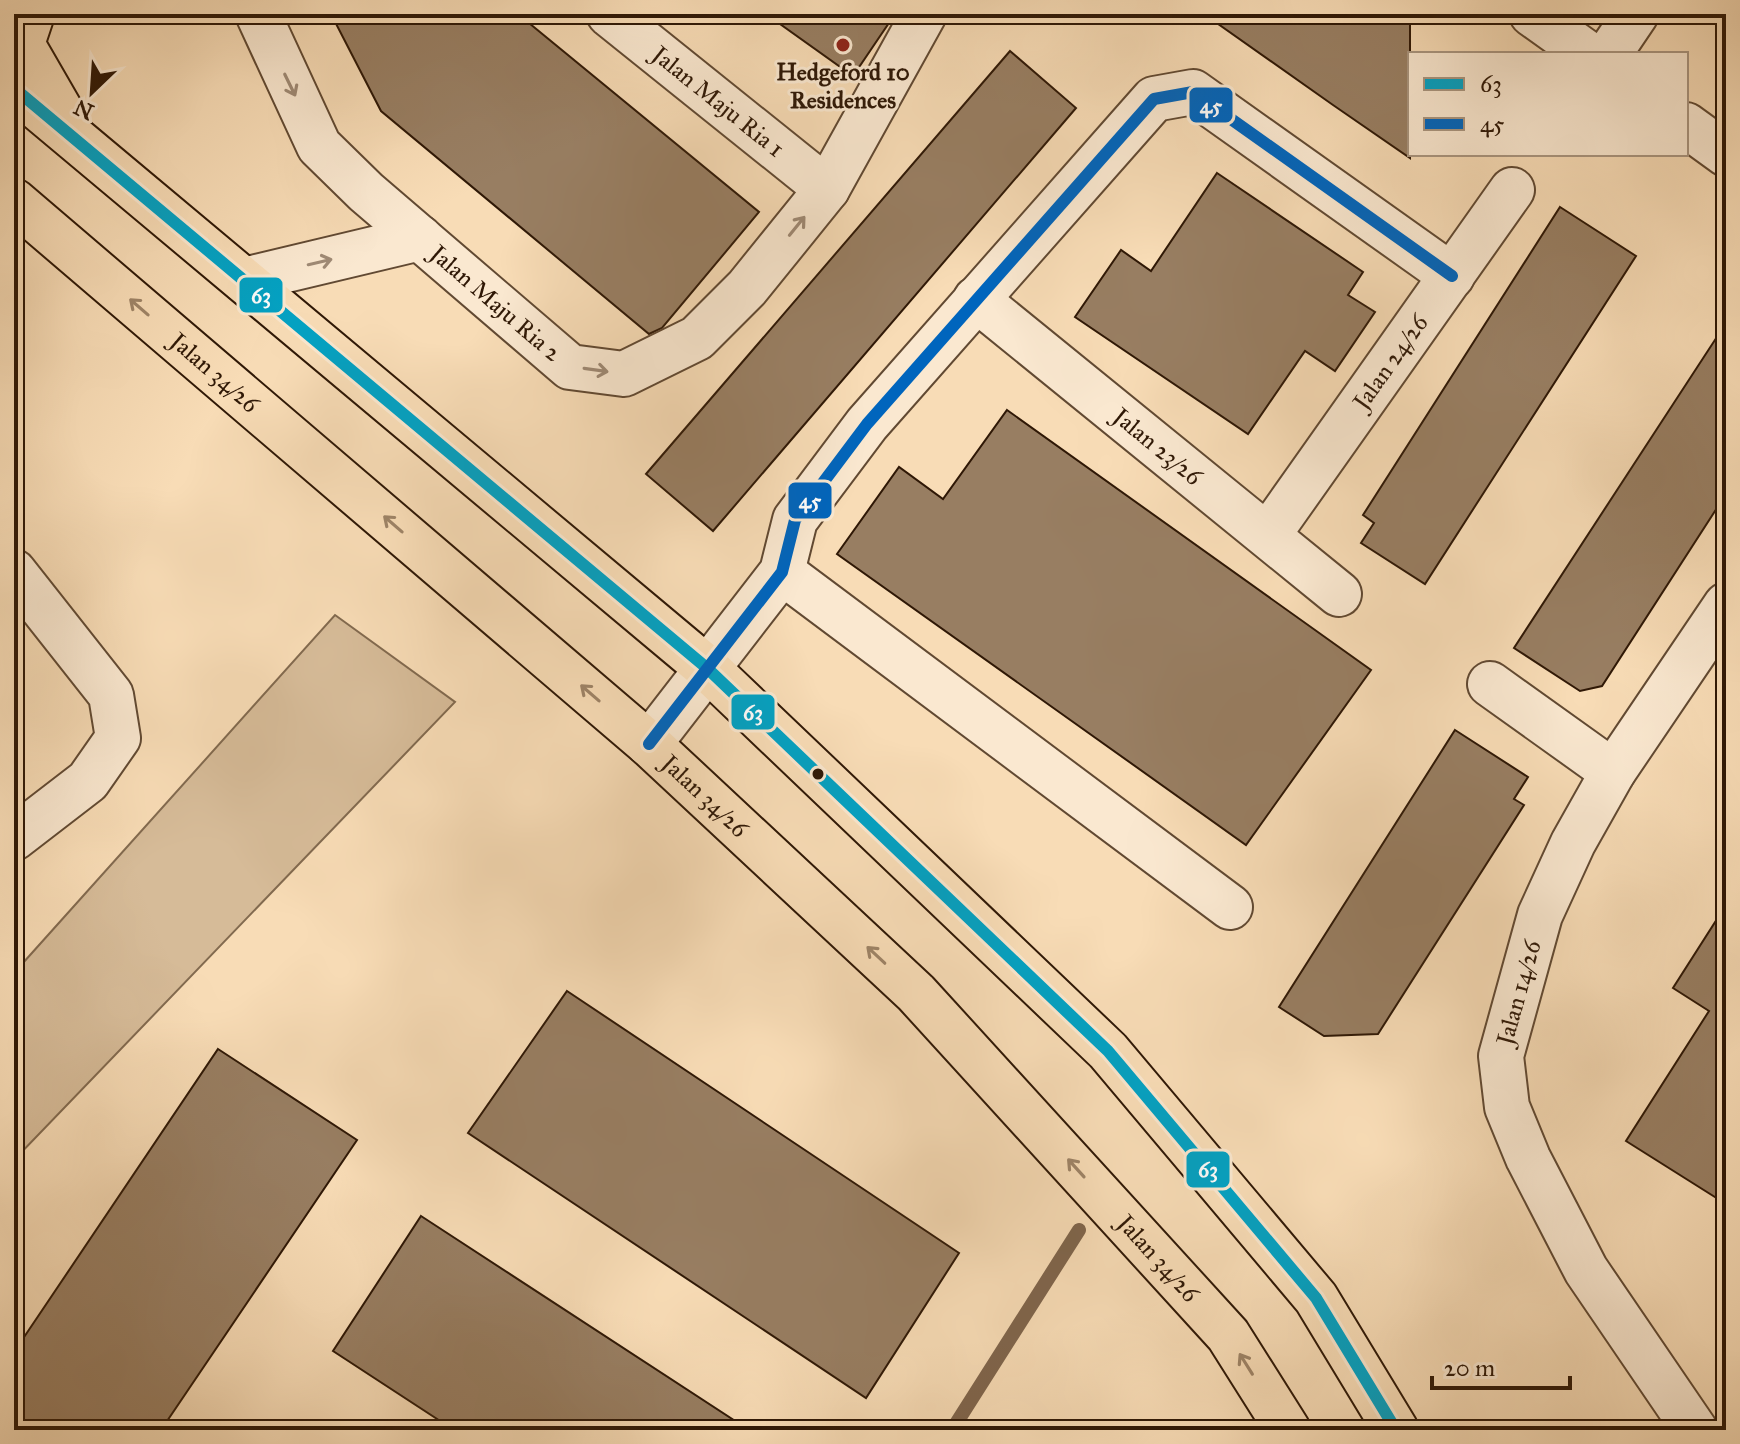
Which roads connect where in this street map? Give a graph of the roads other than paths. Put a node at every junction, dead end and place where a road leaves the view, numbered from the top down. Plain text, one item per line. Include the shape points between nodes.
1 (32, 14) edge
2 (258, 14) edge
3 (609, 14) edge
4 (924, 14) edge
5 (1532, 14) edge
6 (1636, 14) edge
7 (1585, 52) edge
8 (1610, 52) edge
9 (14, 88) edge
10 (93, 155) junction
11 (827, 189) junction
12 (1512, 190) dead end
13 (14, 201) edge
14 (420, 238) junction
15 (1452, 276) junction
16 (244, 280) junction
17 (976, 299) junction
18 (1268, 535) junction
19 (14, 572) edge
20 (782, 572) junction
21 (1339, 594) dead end
22 (1726, 605) edge
23 (708, 669) junction
24 (1490, 684) dead end
25 (649, 744) junction
26 (1613, 772) junction
27 (14, 838) edge
28 (1230, 907) dead end
29 (1288, 1430) edge
30 (1396, 1430) edge
31 (1695, 1430) edge

1 - 10 main road via 22,44 54,103
2 -> 14 street, Jalan Maju Ria 2 via 319,146
3 - 11 street, Jalan Maju Ria 1
4 - 11 street, Jalan Maju Ria 2
5 - 7 street
6 - 8 street
9 - 10 main road
10 - 16 main road
14 -> 11 street, Jalan Maju Ria 2 via 570,367 624,374 697,338 747,288
12 - 15 street, Jalan 24/26
25 -> 13 main road, Jalan 34/26
16 -> 14 street
15 - 17 street via 1193,92 1154,99
15 - 18 street, Jalan 24/26
16 - 23 main road
17 - 18 street, Jalan 23/26
17 - 20 street via 867,424 795,520
18 - 21 street, Jalan 23/26
19 - 27 street via 111,695 118,738 88,781
20 - 23 street
20 - 28 street
22 - 26 street, Jalan 14/26
23 - 25 street
23 - 30 main road via 1108,1051 1316,1298
24 - 26 street
29 -> 25 main road, Jalan 34/26 via 1228,1335 916,993
26 - 31 street, Jalan 14/26 via 1540,915 1518,984 1501,1056 1507,1107 1586,1270

